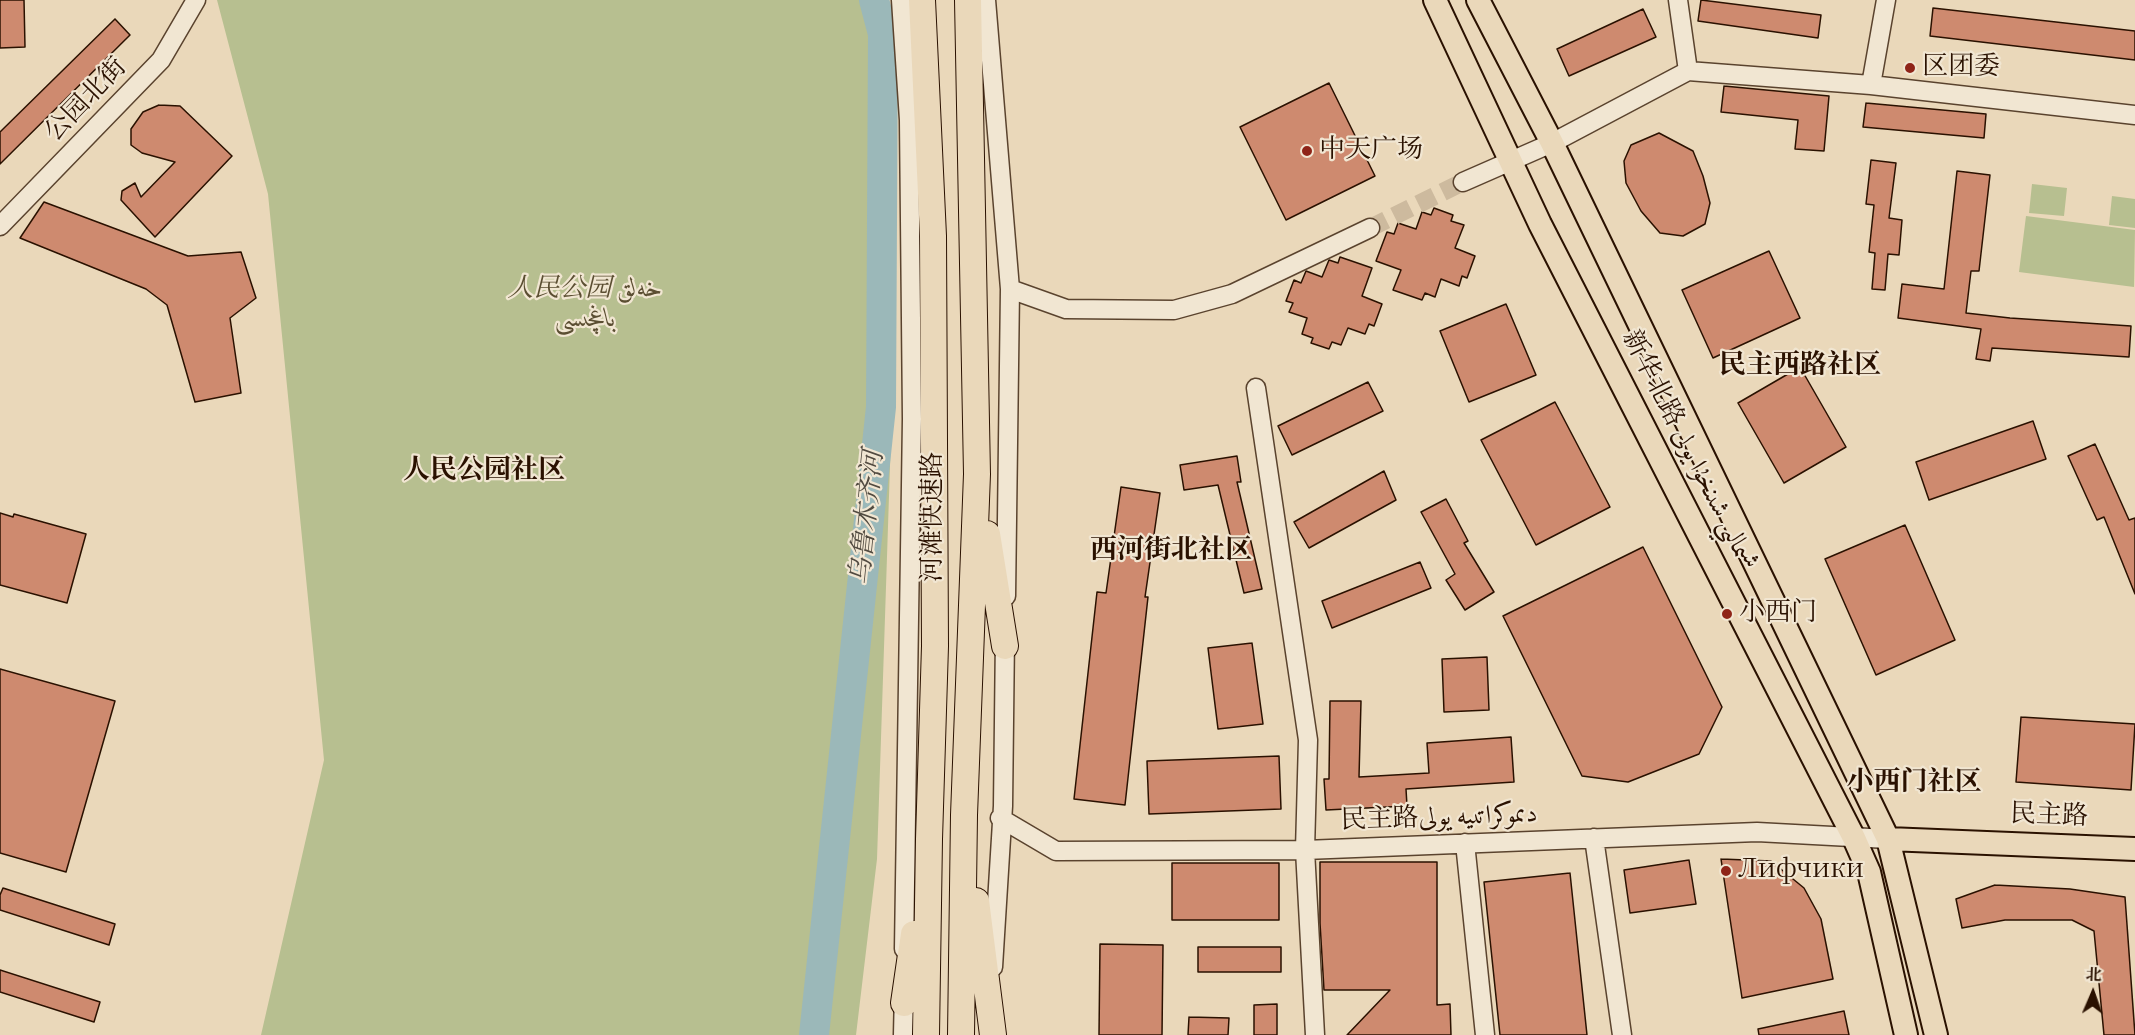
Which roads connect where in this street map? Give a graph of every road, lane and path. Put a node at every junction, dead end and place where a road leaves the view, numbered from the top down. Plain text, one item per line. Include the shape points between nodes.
1 (196, 0) edge
2 (901, 0) edge
3 (922, 0) edge
4 (968, 0) edge
5 (984, 0) edge
6 (1435, 0) edge
7 (1478, 0) edge
8 (1678, 0) edge
9 (1886, 0) edge
10 (1688, 71) junction
11 (1871, 85) junction
12 (971, 111) junction
13 (2135, 115) edge
14 (1552, 143) junction
15 (1511, 162) junction
16 (1463, 182) tunnel mouth
17 (0, 226) edge
18 (1370, 228) tunnel mouth
19 (1010, 289) junction
20 (1256, 388) dead end
21 (977, 474) junction
22 (1005, 646) junction
23 (964, 815) junction
24 (1000, 818) junction
25 (1594, 838) junction
26 (1854, 838) junction
27 (929, 839) junction
28 (1888, 839) junction
29 (1465, 843) junction
30 (2135, 849) edge
31 (1305, 850) junction
32 (904, 1003) junction
33 (991, 1028) edge
34 (903, 1035) edge
35 (926, 1035) edge
36 (961, 1035) edge
37 (1316, 1035) edge
38 (1485, 1035) edge
39 (1622, 1035) edge
40 (1906, 1035) edge
41 (1936, 1035) edge

1 - 17 street, 公园北街 via 161,60
2 - 32 street via 909,120 912,419
3 - 27 highway, 河滩快速路 via 933,236 935,646
4 - 12 highway, 河滩快速路
5 - 12 highway
5 - 19 street
6 - 15 main road, 新华北路 شىمالىي شىنخۇا يولى
7 - 14 main road, 新华北路 شىمالىي شىنخۇا يولى
8 - 10 street
9 - 11 street
10 - 11 street
10 - 14 street
11 - 13 street
12 - 21 highway, 河滩快速路
14 - 15 street
14 - 28 main road, 新华北路 شىمالىي شىنخۇا يولى
15 - 16 street
15 - 26 main road, 新华北路 شىمالىي شىنخۇا يولى
18 - 19 street via 1232,294 1174,310 1066,309
19 - 22 street
20 - 31 street via 1308,740
21 - 22 highway
21 - 23 highway, 河滩快速路
22 - 24 street
23 - 33 highway
23 - 36 highway, 河滩快速路
24 - 31 street, 民主路دىموكراتىيە يولى via 1056,851
24 - 33 street
25 - 26 street, 民主路دىموكراتىيە يولى via 1757,832
25 - 29 street, 民主路دىموكراتىيە يولى
25 - 39 street
26 - 28 street, 民主路دىموكراتىيە يولى
26 - 40 main road, 新华北路 شىمالىي شىنخۇا يولى via 1869,872
27 - 32 highway
27 - 35 highway, 河滩快速路
28 - 30 main road, 民主路
28 - 41 main road, 新华北路 شىمالىي شىنخۇا يولى
29 - 31 street, 民主路دىموكراتىيە يولى
29 - 38 street
31 - 37 street
32 - 34 street

